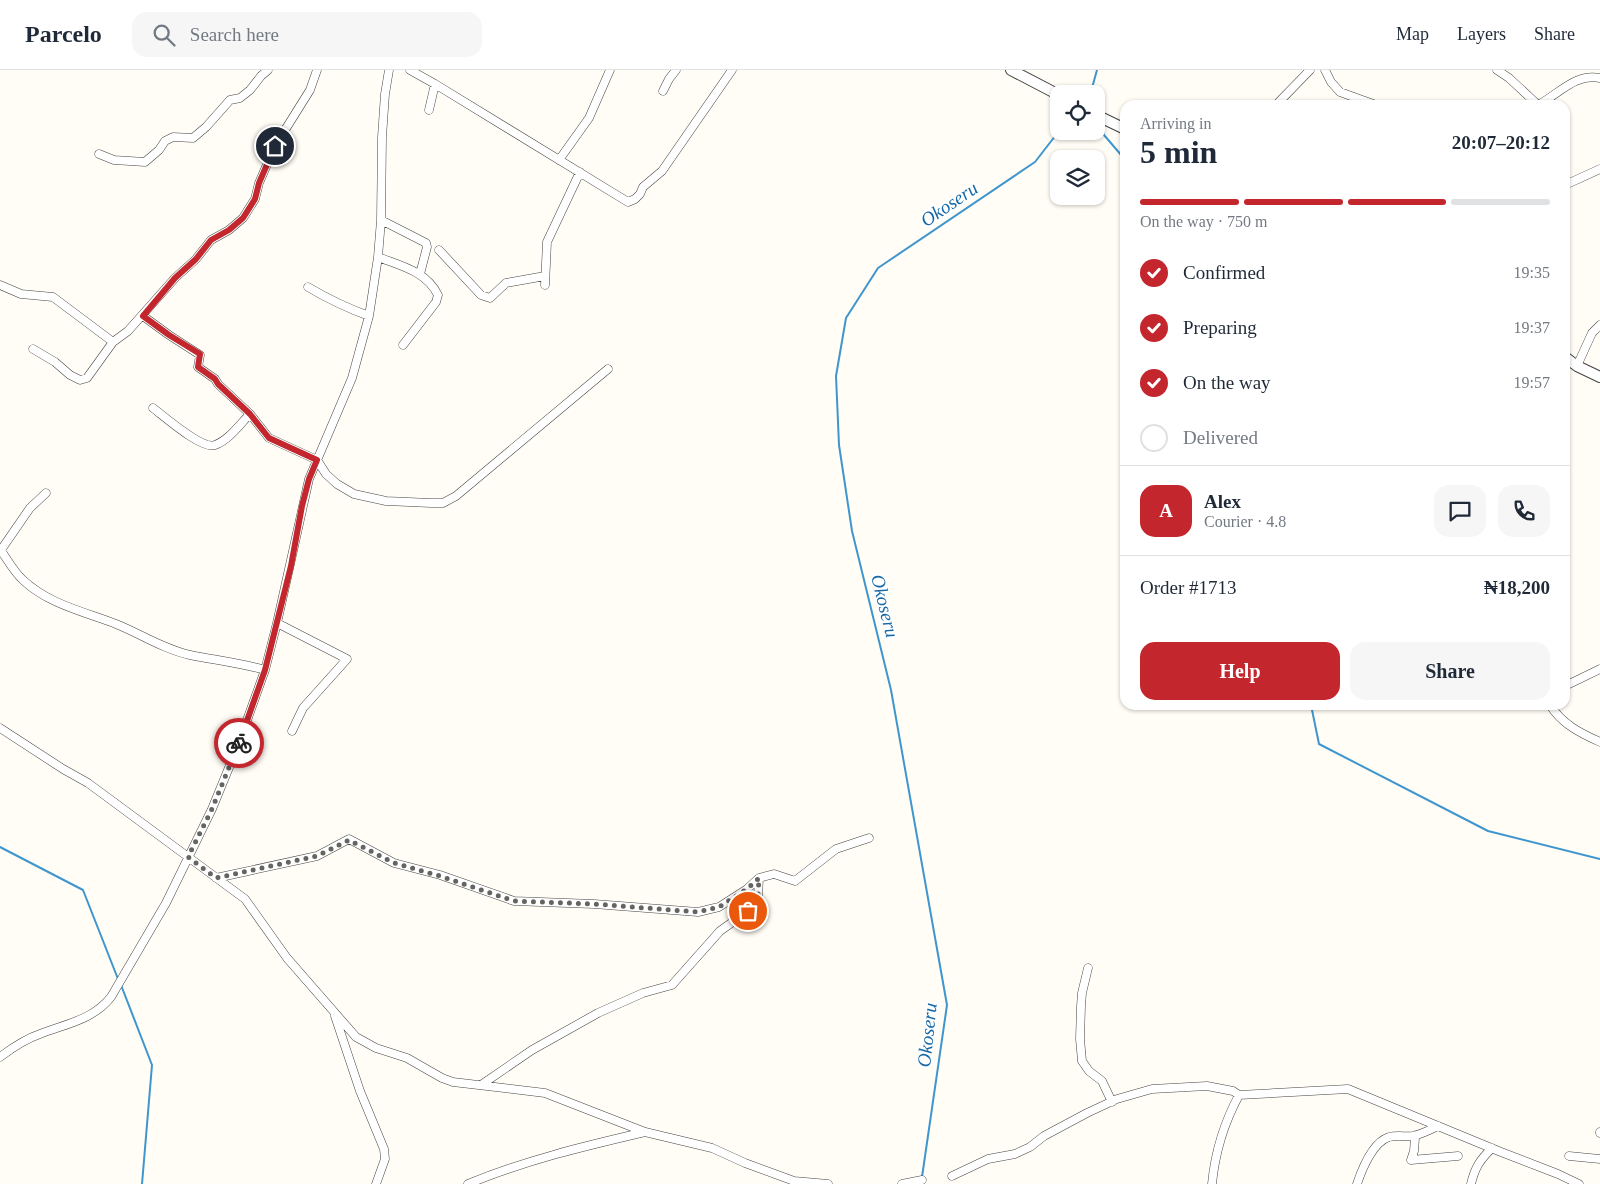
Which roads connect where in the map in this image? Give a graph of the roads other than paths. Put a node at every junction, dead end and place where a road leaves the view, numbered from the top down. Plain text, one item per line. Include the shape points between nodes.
1 (268, 70) edge
2 (317, 70) edge
3 (389, 70) edge
4 (410, 70) edge
5 (610, 70) edge
6 (676, 70) edge
7 (732, 70) edge
8 (1011, 70) edge
9 (1310, 70) edge
10 (1325, 70) edge
11 (1497, 70) edge
12 (1599, 79) edge
13 (435, 84) junction
14 (664, 91) dead end
15 (1050, 91) edge
16 (1281, 100) edge
17 (1362, 100) edge
18 (1533, 100) edge
19 (1545, 100) edge
20 (429, 110) dead end
21 (1105, 120) edge
22 (1120, 127) edge
23 (99, 154) dead end
24 (559, 160) junction
25 (1600, 169) edge
26 (580, 172) junction
27 (1570, 183) edge
28 (382, 220) junction
29 (438, 250) dead end
30 (378, 257) junction
31 (420, 274) junction
32 (545, 276) junction
33 (0, 285) edge
34 (545, 285) dead end
35 (308, 287) dead end
36 (143, 316) junction
37 (369, 316) junction
38 (1600, 325) edge
39 (114, 342) junction
40 (403, 345) dead end
41 (33, 348) dead end
42 (1570, 361) edge
43 (1577, 366) junction
44 (608, 369) dead end
45 (1600, 377) edge
46 (153, 408) dead end
47 (250, 414) junction
48 (317, 460) junction
49 (46, 493) dead end
50 (0, 550) edge
51 (277, 624) junction
52 (1600, 669) edge
53 (265, 670) junction
54 (1570, 684) edge
55 (1553, 710) edge
56 (0, 728) edge
57 (292, 731) dead end
58 (1600, 742) edge
59 (869, 838) dead end
60 (188, 857) junction
61 (216, 878) junction
62 (759, 878) junction
63 (1088, 968) dead end
64 (334, 1011) junction
65 (0, 1057) edge
66 (481, 1085) junction
67 (1239, 1095) junction
68 (1112, 1102) junction
69 (1438, 1126) junction
70 (645, 1132) junction
71 (1413, 1136) junction
72 (1492, 1148) junction
73 (1458, 1156) dead end
74 (1569, 1156) dead end
75 (1600, 1159) edge
76 (952, 1176) dead end
77 (922, 1180) dead end
78 (376, 1184) edge
79 (468, 1184) edge
80 (828, 1184) edge
81 (902, 1184) edge
82 (1212, 1184) edge
83 (1357, 1184) edge
84 (1471, 1184) edge
85 (1579, 1184) edge

1 - 23 street via 240,98 230,100 193,138 174,137 165,141 145,162 114,160
2 - 36 street via 310,90 275,146 248,211 229,230 211,240
3 - 28 street via 382,137
4 - 13 street
5 - 24 street via 589,118
6 - 14 street
7 - 26 street via 662,171 635,199 628,202
8 - 15 street
9 - 16 street
10 - 17 street via 1340,92
11 - 18 street
12 - 19 street via 1588,76 1576,80
13 - 20 street
13 - 24 street
21 - 22 street
24 - 26 street
25 - 27 street
26 - 32 street via 547,242
28 - 30 street
28 - 31 street via 426,243
29 - 32 street via 486,298 506,283
30 - 31 street
30 - 37 street
31 - 40 street via 438,295
32 - 34 street
33 - 39 street via 21,294 52,297
35 - 37 street
36 - 39 street
36 - 47 street via 200,354 198,367
37 - 48 street via 352,378
38 - 43 street via 1592,333
39 - 41 street via 88,378 80,380
42 - 43 street
43 - 45 street
44 - 48 street via 456,496 443,503 386,501 354,494 326,474
46 - 47 street via 209,446 225,440
47 - 48 street via 269,438
48 - 51 street via 302,506
49 - 50 street
50 - 53 street via 34,589 75,610 162,646
51 - 53 street
51 - 57 street via 347,659 303,708
52 - 54 street
53 - 60 street via 225,780
55 - 58 street via 1579,733
56 - 60 street via 88,783
59 - 62 street via 836,849 795,881 774,874
60 - 61 street
60 - 65 street via 166,903 105,1005 80,1020 32,1037
61 - 62 street via 317,856 349,840 394,863 514,901 698,912 719,907
61 - 64 street via 245,899 287,958
62 - 66 street via 758,896 748,911 720,931 672,984 643,992 598,1013 532,1050
63 - 68 street via 1081,1006 1082,1061 1102,1081
64 - 66 street via 356,1037 368,1044 407,1058 452,1082
64 - 78 street via 360,1091 384,1149 385,1159
66 - 70 street via 545,1093
67 - 68 street via 1207,1086 1175,1087 1152,1089
67 - 69 street via 1348,1089
67 - 82 street via 1224,1126 1214,1161
68 - 76 street via 1015,1154 988,1159
69 - 71 street
69 - 72 street
70 - 79 street via 548,1156
70 - 80 street via 712,1148 794,1181
71 - 73 street via 1411,1160
71 - 83 street via 1390,1137 1382,1141 1363,1168
72 - 84 street via 1474,1170
72 - 85 street
74 - 75 street
77 - 81 street

